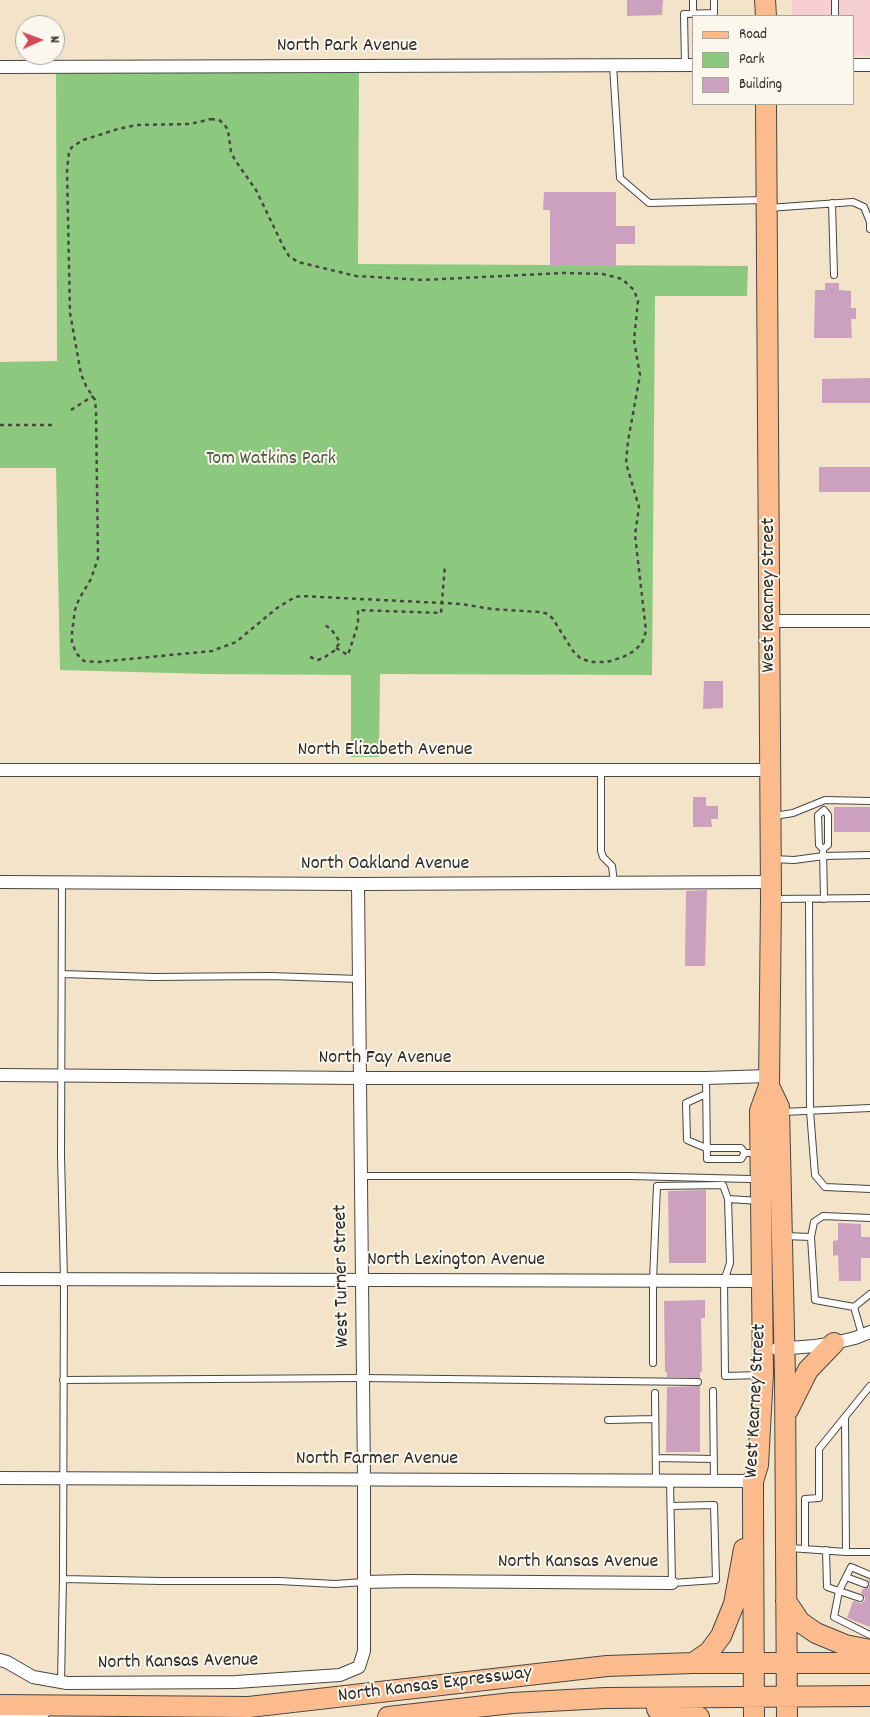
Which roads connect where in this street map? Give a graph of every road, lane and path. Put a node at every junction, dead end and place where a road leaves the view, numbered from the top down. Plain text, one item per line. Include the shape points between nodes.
1 (693, 0) edge
2 (714, 0) edge
3 (765, 0) edge
4 (835, 0) edge
5 (693, 14) junction
6 (766, 15) edge
7 (835, 15) edge
8 (613, 65) junction
9 (690, 65) edge
10 (855, 65) edge
11 (870, 65) edge
12 (0, 67) edge
13 (766, 105) edge
14 (832, 203) junction
15 (767, 204) junction
16 (870, 230) edge
17 (834, 275) dead end
18 (93, 396) junction
19 (72, 410) dead end
20 (0, 425) edge
21 (53, 425) dead end
22 (445, 565) dead end
23 (442, 603) junction
24 (770, 621) junction
25 (870, 621) edge
26 (325, 625) dead end
27 (336, 648) junction
28 (310, 657) dead end
29 (0, 770) edge
30 (601, 770) junction
31 (770, 770) junction
32 (825, 800) junction
33 (870, 801) edge
34 (770, 817) junction
35 (824, 853) junction
36 (870, 855) edge
37 (771, 859) junction
38 (0, 882) edge
39 (62, 882) junction
40 (614, 883) junction
41 (358, 884) junction
42 (771, 890) junction
43 (870, 898) edge
44 (809, 899) junction
45 (824, 899) junction
46 (63, 974) junction
47 (359, 979) junction
48 (0, 1075) edge
49 (62, 1076) junction
50 (359, 1078) junction
51 (706, 1078) junction
52 (769, 1081) junction
53 (706, 1094) junction
54 (870, 1108) edge
55 (810, 1111) junction
56 (779, 1112) junction
57 (706, 1148) junction
58 (753, 1153) junction
59 (361, 1176) junction
60 (750, 1179) dead end
61 (870, 1189) edge
62 (728, 1199) junction
63 (761, 1201) junction
64 (870, 1218) edge
65 (782, 1236) junction
66 (811, 1237) junction
67 (0, 1279) edge
68 (64, 1279) junction
69 (362, 1280) junction
70 (653, 1280) junction
71 (724, 1281) junction
72 (762, 1281) junction
73 (870, 1294) edge
74 (854, 1307) junction
75 (866, 1333) edge
76 (834, 1343) junction
77 (784, 1348) junction
78 (762, 1350) junction
79 (653, 1363) dead end
80 (762, 1374) junction
81 (363, 1378) junction
82 (64, 1380) junction
83 (698, 1382) dead end
84 (870, 1386) edge
85 (713, 1391) dead end
86 (655, 1393) dead end
87 (845, 1417) junction
88 (655, 1419) junction
89 (784, 1419) junction
90 (608, 1420) dead end
91 (656, 1458) junction
92 (714, 1459) junction
93 (0, 1478) edge
94 (63, 1478) junction
95 (364, 1479) junction
96 (656, 1480) junction
97 (670, 1480) junction
98 (714, 1480) junction
99 (753, 1481) junction
100 (752, 1502) junction
101 (671, 1506) junction
102 (796, 1548) junction
103 (826, 1550) junction
104 (846, 1552) junction
105 (870, 1552) edge
106 (870, 1574) edge
107 (846, 1577) junction
108 (63, 1579) junction
109 (364, 1582) junction
110 (672, 1583) junction
111 (865, 1584) dead end
112 (839, 1591) junction
113 (860, 1598) dead end
114 (786, 1601) junction
115 (870, 1635) edge
116 (870, 1650) edge
117 (0, 1660) edge
118 (693, 1663) junction
119 (787, 1663) junction
120 (870, 1663) edge
121 (754, 1664) junction
122 (359, 1667) joint
123 (61, 1682) junction
124 (870, 1696) edge
125 (512, 1703) junction
126 (0, 1705) edge
127 (64, 1705) junction
128 (754, 1707) edge
129 (787, 1707) edge
130 (6, 1717) edge
131 (389, 1717) edge
132 (699, 1717) edge

1 - 5 lane
2 - 5 lane via 714,13
3 - 6 main road
4 - 7 lane
5 - 9 lane via 684,14
8 - 9 street, North Park Avenue
8 - 12 street, North Park Avenue
8 - 15 lane via 620,178 649,203
10 - 11 street
13 - 15 main road, West Kearney Street
14 - 15 lane via 789,208
14 - 16 lane via 853,202 864,208
14 - 17 lane
15 - 24 main road, West Kearney Street
18 - 19 path
18 - 23 path via 96,403 98,558 77,605 72,632 73,648 84,661 218,649 236,642 277,608 301,596
18 - 23 path via 81,374 71,320 67,160 77,143 118,129 219,120 230,137 231,152 256,190 284,248 293,259 310,266 356,276 422,280 577,272 622,279 634,290 638,301 634,340 640,375 626,464 639,507 635,535 646,625 642,643 615,660 586,661 573,651 548,614
20 - 21 path
22 - 23 path
23 - 27 path via 441,614 358,610 358,624 348,655
24 - 25 street
24 - 31 main road, West Kearney Street
26 - 27 path via 331,628 340,642
27 - 28 path via 318,660
29 - 30 street, North Elizabeth Avenue
30 - 31 street, North Elizabeth Avenue
30 - 40 lane via 601,851 612,866
31 - 34 main road, West Kearney Street
32 - 33 lane
32 - 34 lane via 793,813
32 - 35 lane via 828,845
34 - 37 main road, West Kearney Street
35 - 36 lane
35 - 37 lane via 794,860
35 - 45 lane
37 - 42 main road, West Kearney Street
38 - 39 street, North Oakland Avenue
39 - 41 street, North Oakland Avenue
39 - 46 lane
40 - 41 street, North Oakland Avenue
40 - 42 street, North Oakland Avenue
41 - 47 street, West Turner Street
42 - 44 lane
42 - 52 main road, West Kearney Street
43 - 45 lane
44 - 45 lane
44 - 55 lane
46 - 47 lane
46 - 49 lane
47 - 50 street, West Turner Street
48 - 49 street, North Fay Avenue
49 - 50 street, North Fay Avenue
49 - 68 lane
50 - 51 street, North Fay Avenue
50 - 59 street, West Turner Street
51 - 52 street, North Fay Avenue
51 - 53 lane
52 - 56 main road, West Kearney Street
52 - 58 main road, West Kearney Street
53 - 57 lane
53 - 57 lane via 686,1103 687,1140
54 - 55 lane
55 - 56 lane
55 - 61 lane via 816,1175 825,1187
56 - 65 main road, West Kearney Street
57 - 58 lane via 742,1148
57 - 58 lane via 707,1160 741,1159
58 - 63 main road, West Kearney Street
59 - 60 lane
59 - 69 street, West Turner Street
62 - 63 lane
62 - 70 lane via 723,1186 657,1186
62 - 71 lane via 730,1263
63 - 72 main road, West Kearney Street
64 - 66 lane via 823,1216 814,1222
65 - 66 lane
65 - 77 main road, West Kearney Street
66 - 74 lane via 815,1300
67 - 68 street, North Lexington Avenue
68 - 69 street, North Lexington Avenue
68 - 82 lane
69 - 70 street, North Lexington Avenue
69 - 81 street, West Turner Street
70 - 71 street, North Lexington Avenue
70 - 79 lane
71 - 72 street, North Lexington Avenue
71 - 80 lane via 725,1376
72 - 78 main road, West Kearney Street
73 - 74 lane
74 - 75 lane
75 - 76 street
76 - 77 street
76 - 89 main road via 808,1370
77 - 78 street
77 - 89 main road, West Kearney Street
78 - 80 main road, West Kearney Street
80 - 99 main road, West Kearney Street via 758,1465
81 - 82 lane
81 - 83 lane
81 - 95 street, West Turner Street
82 - 94 lane
84 - 87 lane
85 - 92 lane
86 - 88 lane
87 - 102 lane via 819,1448 818,1498 805,1499
87 - 104 lane
88 - 90 lane
88 - 91 lane
89 - 102 main road, West Kearney Street
91 - 92 lane
91 - 96 lane
92 - 98 lane
93 - 94 street, North Farmer Avenue
94 - 95 street, North Farmer Avenue
94 - 108 lane
95 - 96 street, North Farmer Avenue
95 - 109 street, West Turner Street
96 - 97 street, North Farmer Avenue
97 - 98 street, North Farmer Avenue
97 - 101 lane
98 - 99 street, North Farmer Avenue
99 - 100 main road, West Kearney Street
100 - 118 main road via 734,1604 721,1636 709,1652
100 - 121 main road, West Kearney Street
101 - 110 lane
101 - 110 lane via 714,1505 716,1580
102 - 103 lane
102 - 114 main road, West Kearney Street
103 - 104 lane
103 - 112 lane via 827,1587
104 - 105 lane
106 - 107 lane via 850,1567
107 - 111 lane
107 - 112 lane
108 - 109 lane
108 - 123 lane
109 - 110 street, North Kansas Avenue
109 - 122 street, West Turner Street via 364,1651
112 - 113 lane
112 - 115 lane via 834,1617
114 - 116 main road via 800,1622 816,1633 845,1645
114 - 119 main road, West Kearney Street
117 - 123 street, North Kansas Avenue via 33,1677
118 - 121 main road, North Kansas Expressway
118 - 127 main road, North Kansas Expressway via 606,1666 249,1707
119 - 120 main road, North Kansas Expressway
119 - 121 main road, North Kansas Expressway
119 - 129 main road, West Kearney Street
121 - 128 main road, West Kearney Street
122 - 123 street, North Kansas Avenue via 340,1675 236,1682
124 - 129 main road, North Kansas Expressway
125 - 128 main road, North Kansas Expressway via 605,1698
125 - 131 main road, North Kansas Expressway
125 - 132 main road via 579,1711 682,1711
126 - 127 main road, North Kansas Expressway
127 - 130 street
128 - 129 main road, North Kansas Expressway

